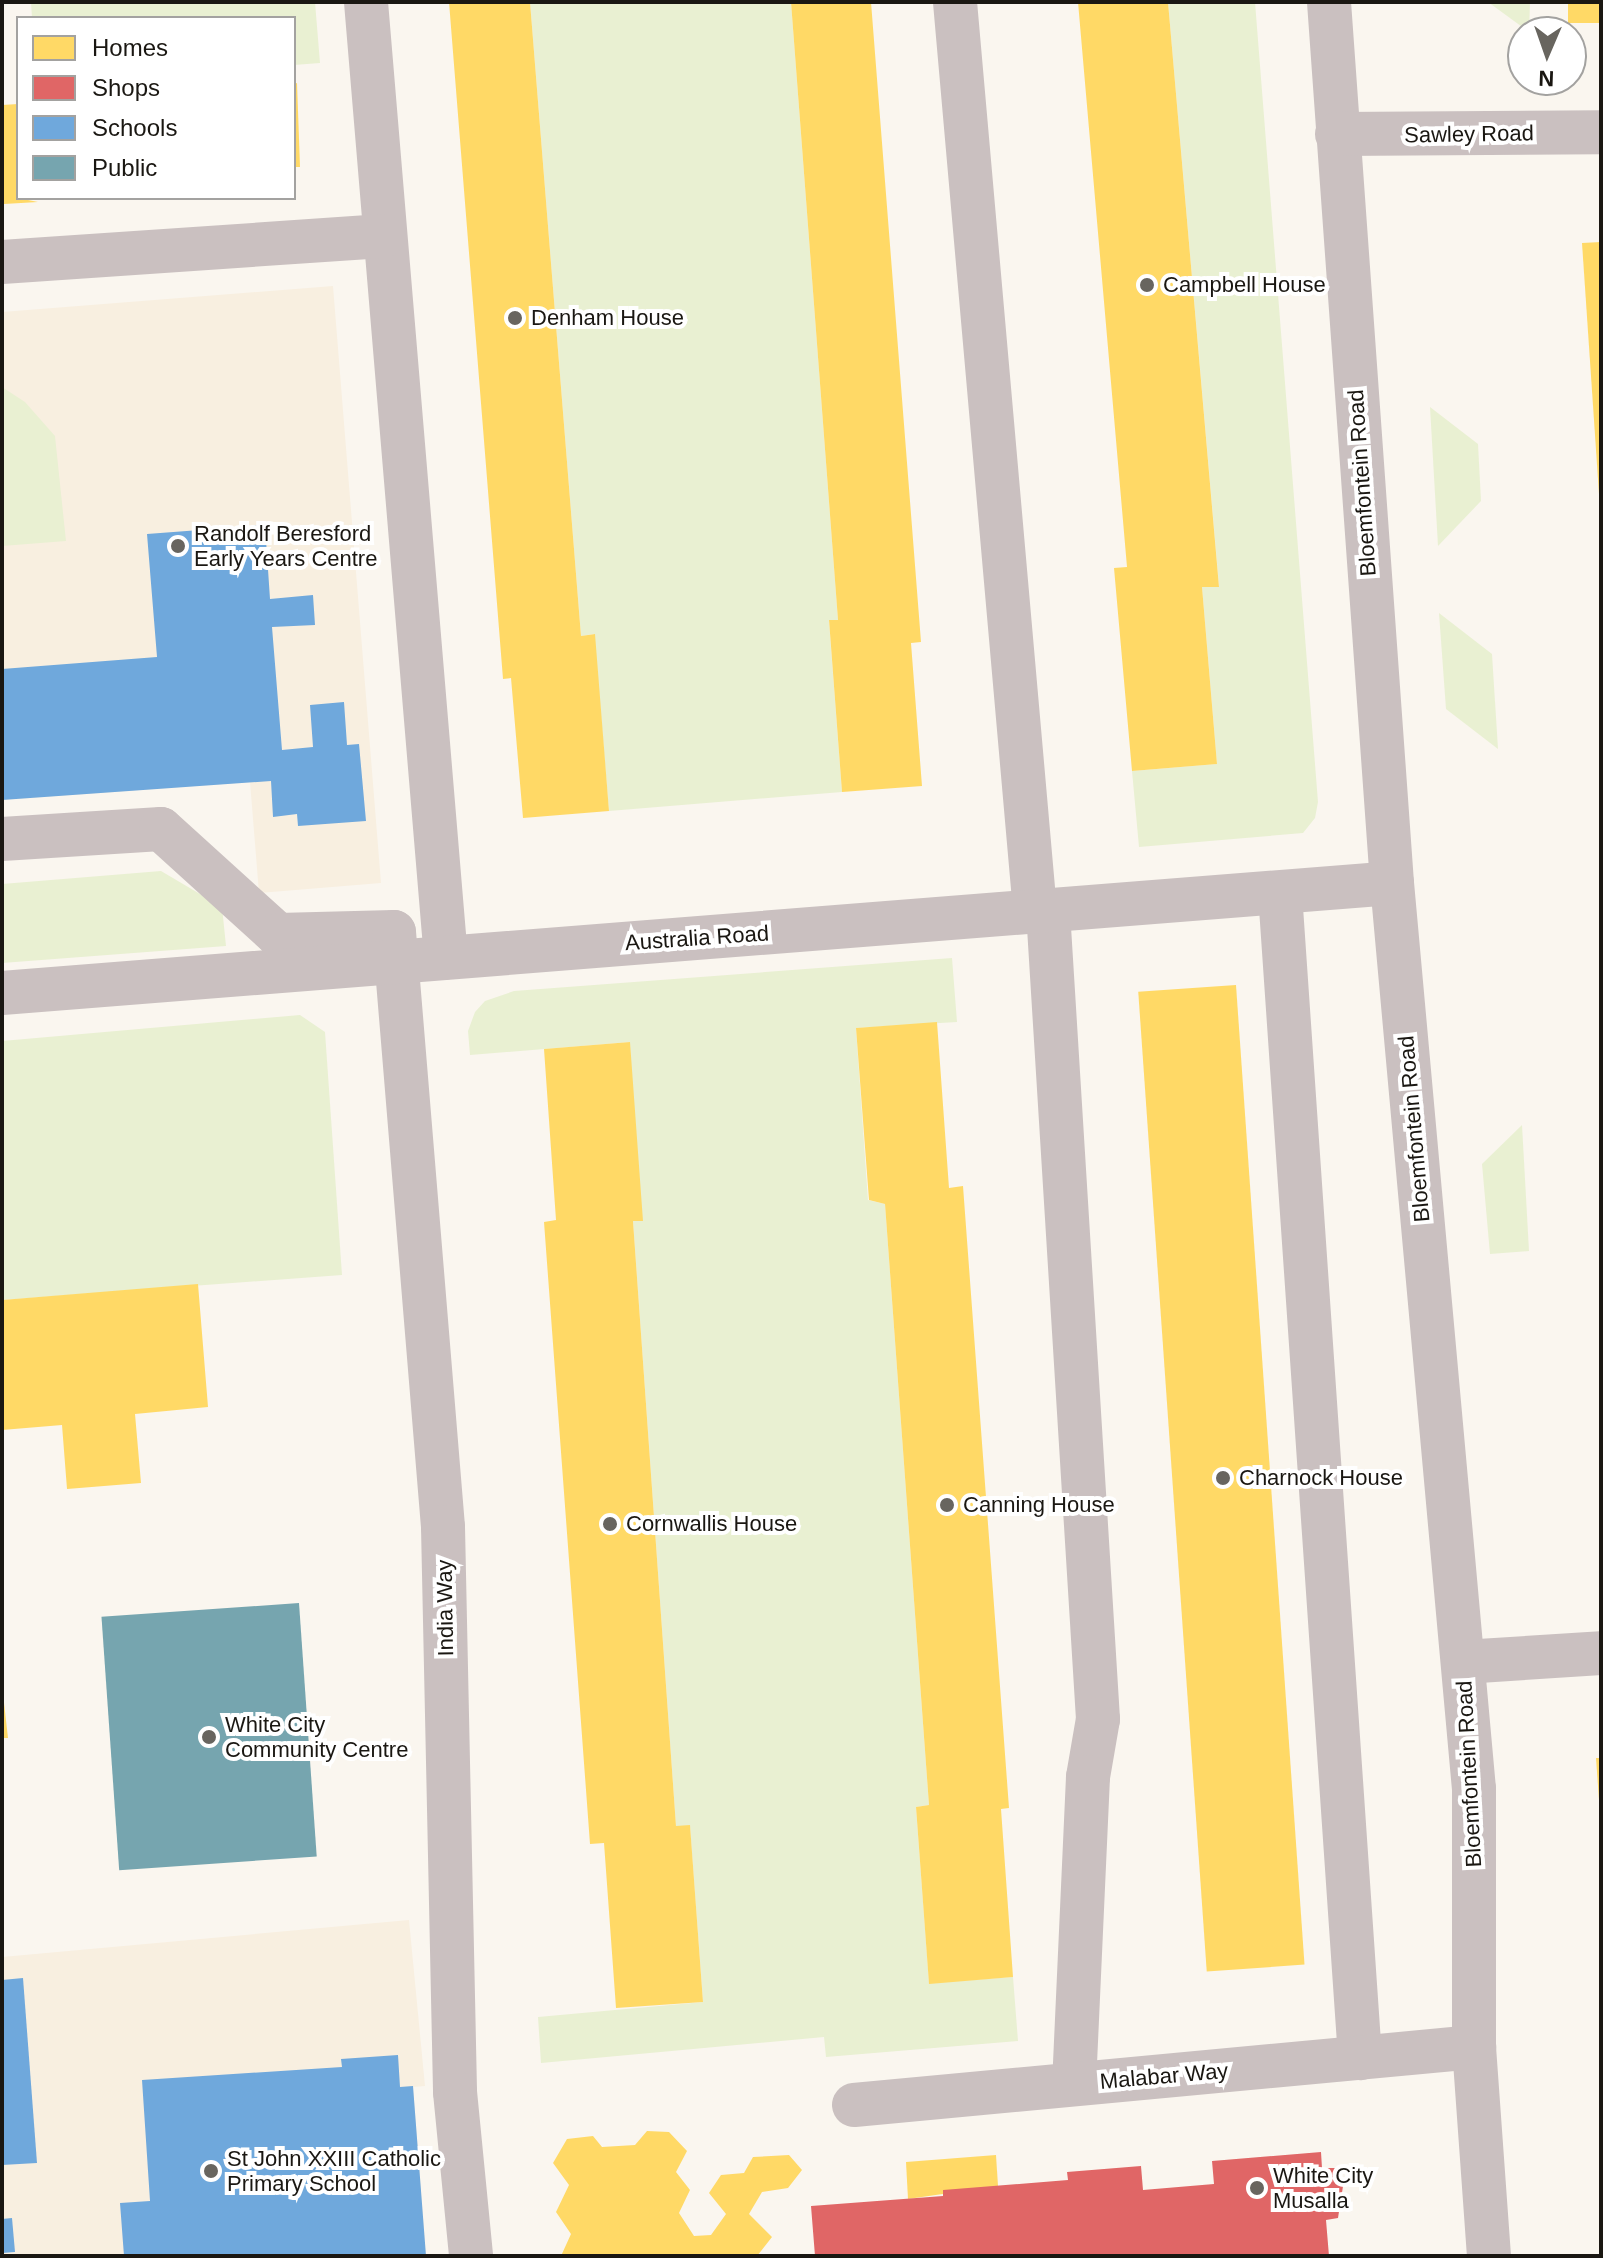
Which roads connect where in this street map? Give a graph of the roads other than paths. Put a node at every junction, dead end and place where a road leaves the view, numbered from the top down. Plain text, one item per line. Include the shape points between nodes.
1 (366, 2) edge
2 (955, 2) edge
3 (1329, 2) edge
4 (1601, 132) edge
5 (1337, 134) junction
6 (383, 236) junction
7 (2, 262) edge
8 (2, 839) edge
9 (1392, 883) junction
10 (1280, 893) junction
11 (1042, 911) junction
12 (446, 958) junction
13 (398, 961) junction
14 (2, 993) edge
15 (1601, 1653) edge
16 (1463, 1662) junction
17 (1474, 2047) junction
18 (1360, 2058) junction
19 (1074, 2084) junction
20 (854, 2105) dead end
21 (471, 2256) edge
22 (1489, 2256) edge

1 - 6 street
2 - 11 street
3 - 5 street, Bloemfontein Road
4 - 5 street, Sawley Road
5 - 9 street, Bloemfontein Road
6 - 7 street
6 - 12 street
8 - 13 street via 161,829 278,935 394,932
9 - 10 street, Australia Road
9 - 16 street, Bloemfontein Road
10 - 11 street, Australia Road
10 - 18 street
11 - 12 street, Australia Road
11 - 19 street via 1098,1719 1088,1777
12 - 13 street, Australia Road
13 - 14 street, Australia Road
13 - 21 street, India Way via 443,1527 455,2092
15 - 16 street
16 - 17 street, Bloemfontein Road via 1474,1789
17 - 18 street, Malabar Way
17 - 22 street, Bloemfontein Road
18 - 19 street, Malabar Way
19 - 20 street, Malabar Way

